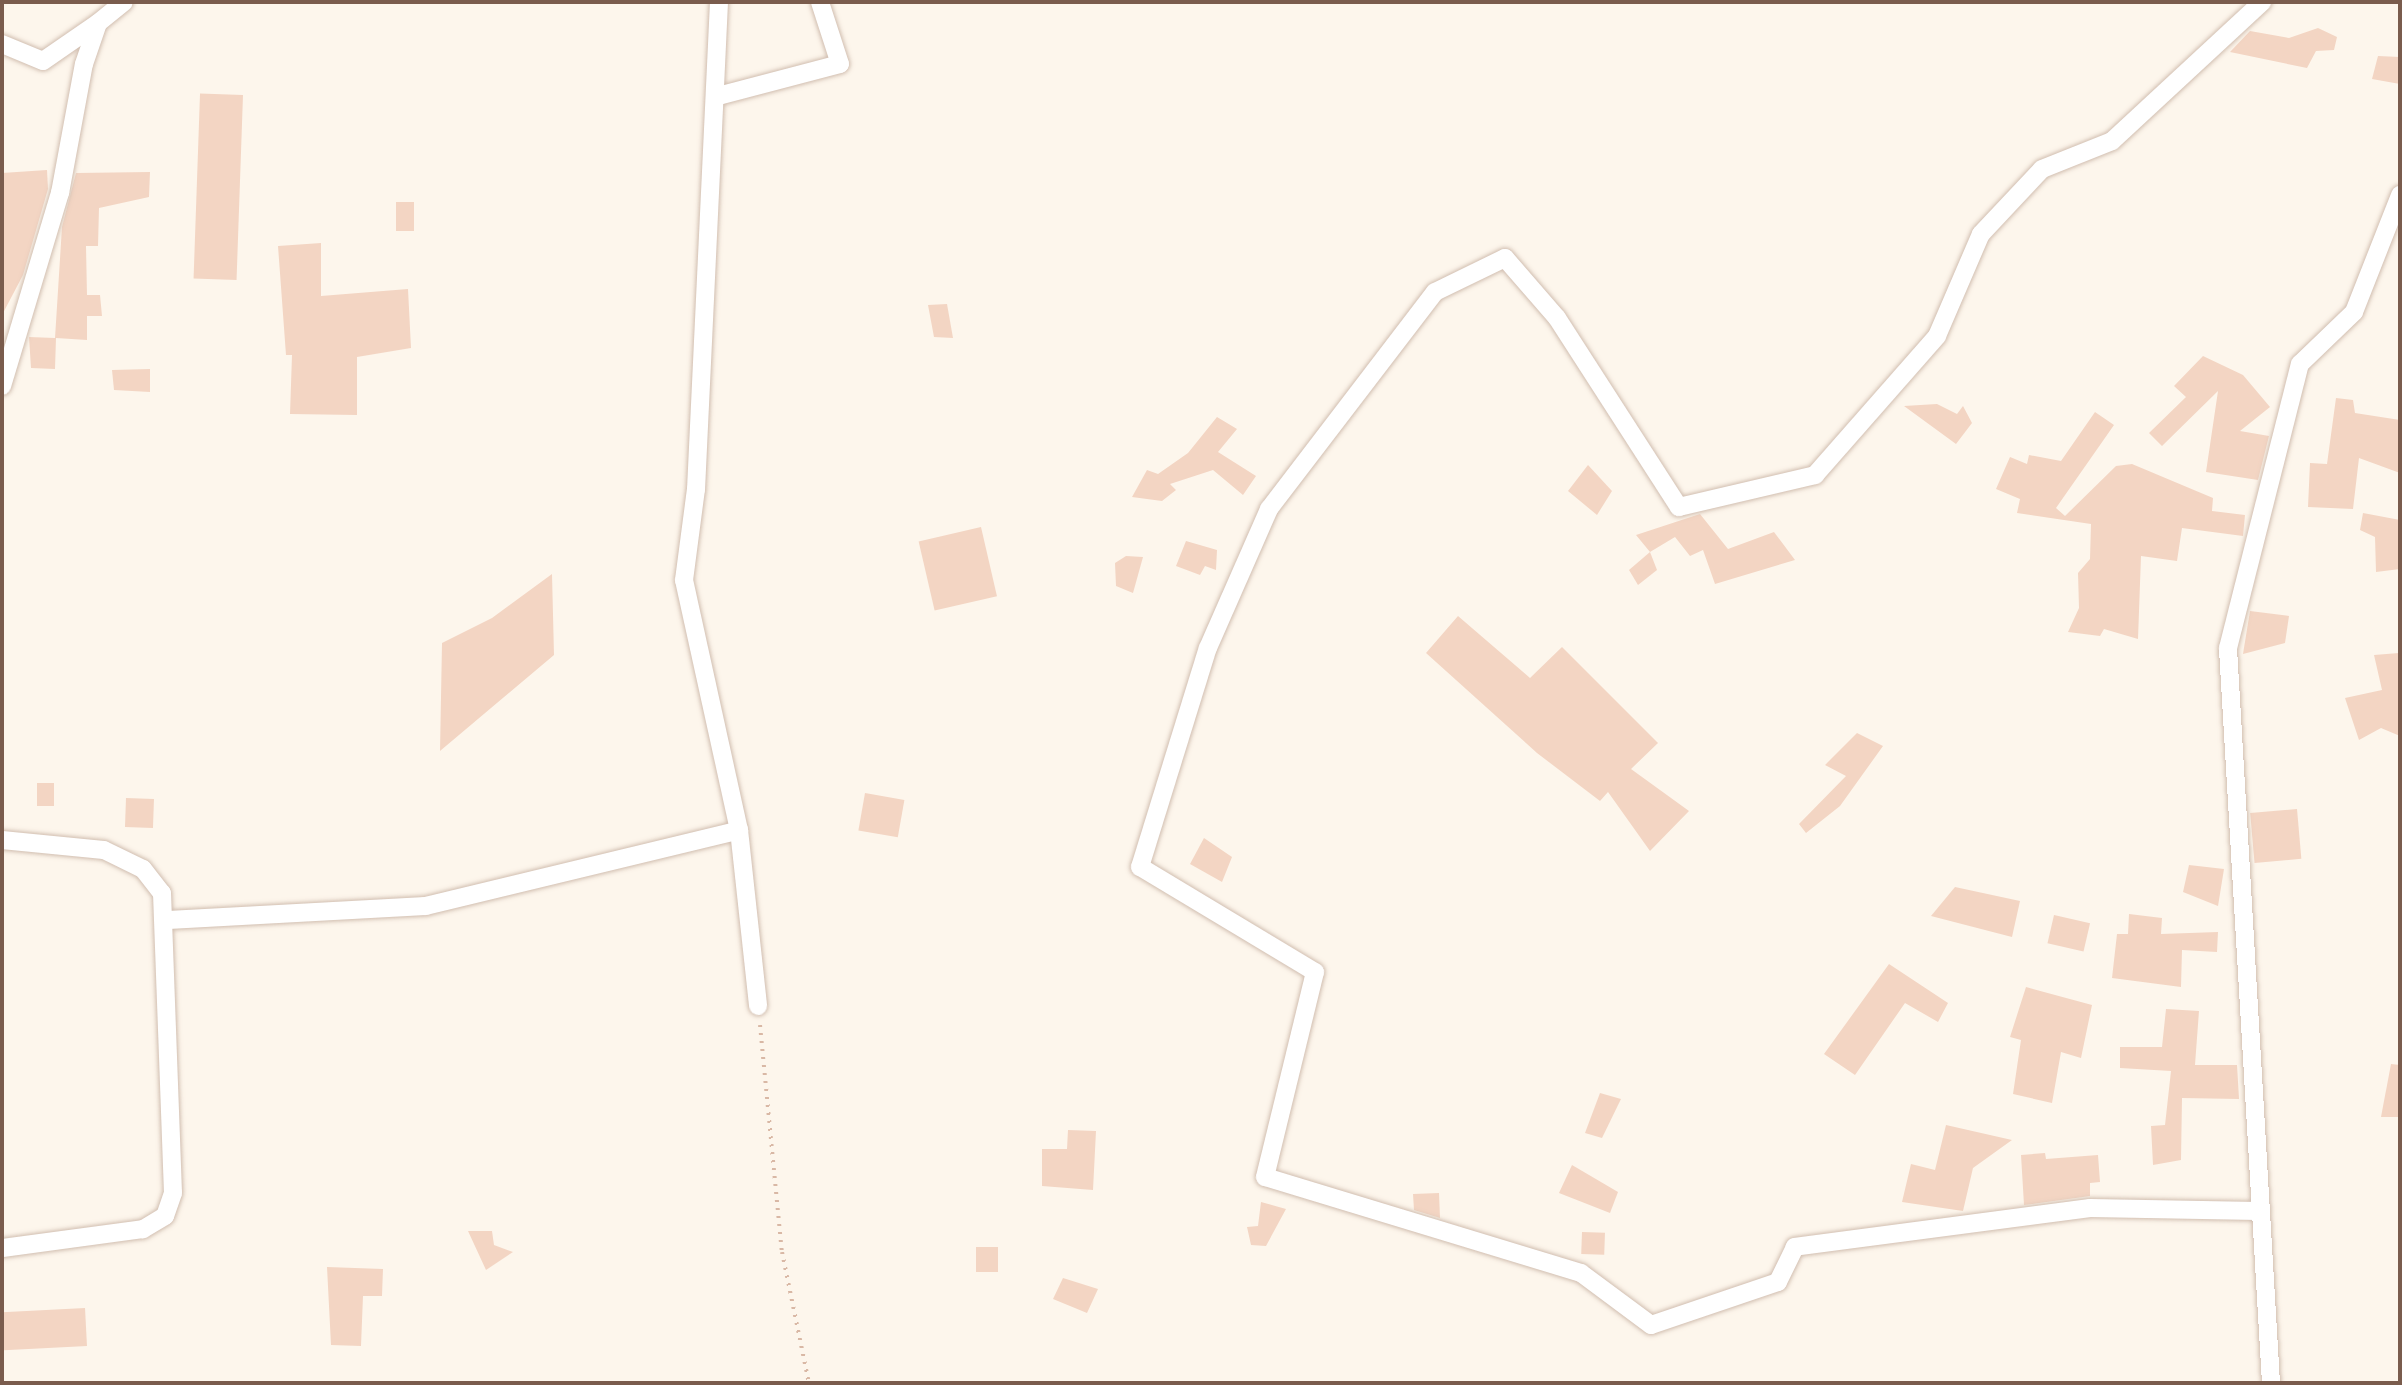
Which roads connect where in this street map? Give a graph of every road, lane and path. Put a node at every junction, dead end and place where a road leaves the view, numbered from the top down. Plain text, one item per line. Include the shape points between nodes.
1 (124, 2) edge
2 (719, 2) edge
3 (820, 2) edge
4 (2262, 2) edge
5 (98, 23) junction
6 (2, 44) edge
7 (718, 96) junction
8 (2400, 195) edge
9 (2, 386) edge
10 (739, 830) junction
11 (2, 840) edge
12 (168, 920) junction
13 (758, 1006) joint
14 (2258, 1211) junction
15 (2, 1248) edge
16 (809, 1383) edge
17 (2271, 1383) edge

1 - 5 street
2 - 7 street
3 - 7 street via 840,64
4 - 14 street via 2112,141 2042,169 1981,234 1937,336 1815,475 1679,507 1557,318 1505,258 1435,292 1269,509 1208,648 1140,867 1315,972 1265,1177 1581,1273 1651,1325 1778,1282 1795,1247 2090,1208
5 - 6 street via 43,61
5 - 9 street via 60,193
7 - 10 street via 684,580
8 - 14 street via 2354,312 2300,364 2228,648
10 - 12 street via 426,906
10 - 13 street
11 - 12 street via 104,850 130,862 162,893
12 - 15 street via 173,1193 165,1216 143,1229
13 - 16 path via 782,1252
14 - 17 street

